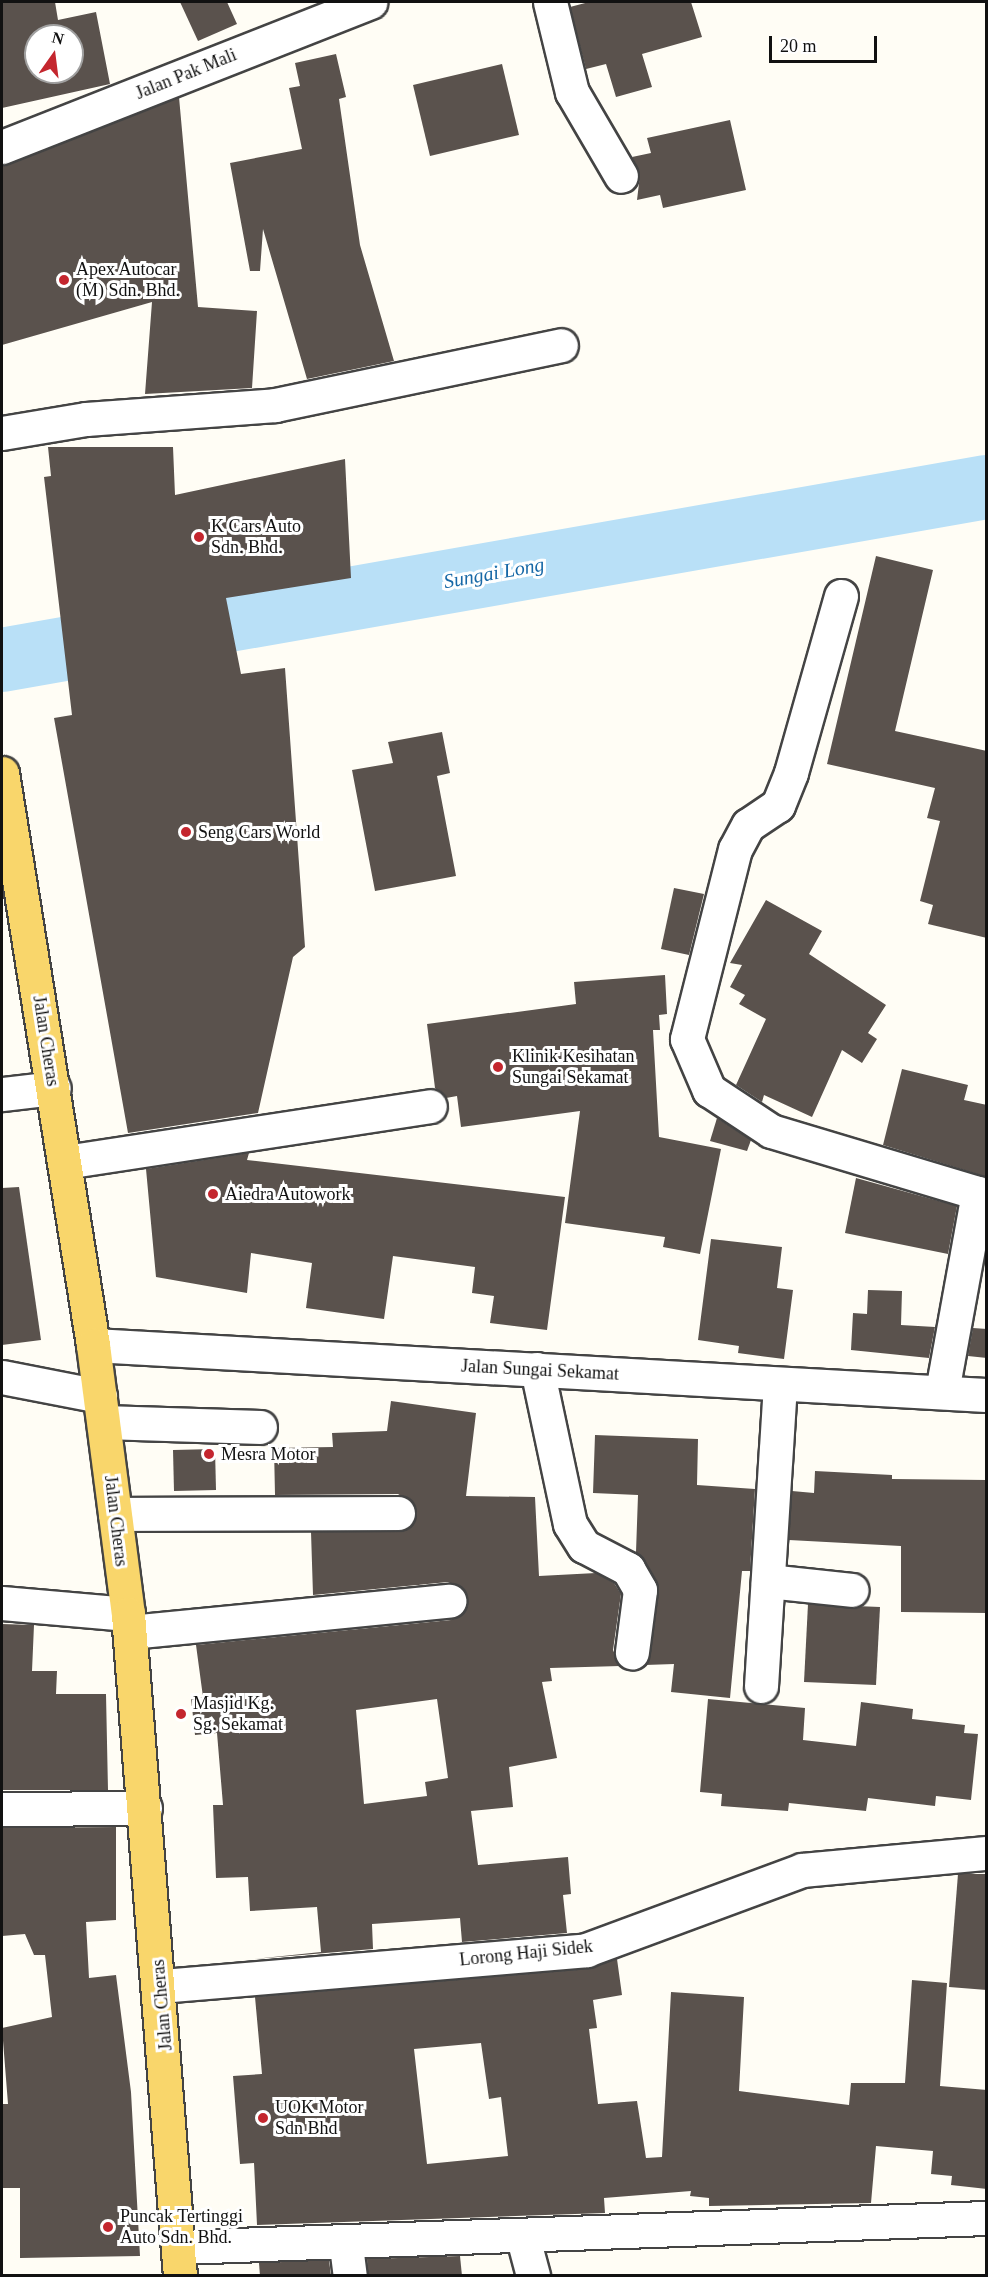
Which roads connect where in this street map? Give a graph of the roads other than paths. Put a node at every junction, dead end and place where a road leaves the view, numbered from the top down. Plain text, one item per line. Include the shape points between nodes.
1 (369, 2) edge
2 (550, 2) edge
3 (2, 147) edge
4 (621, 176) dead end
5 (561, 345) dead end
6 (2, 434) edge
7 (841, 596) dead end
8 (2, 773) edge
9 (54, 1089) junction
10 (2, 1094) edge
11 (430, 1106) dead end
12 (65, 1162) junction
13 (982, 1189) edge
14 (93, 1345) junction
15 (537, 1369) junction
16 (2, 1377) edge
17 (780, 1387) junction
18 (942, 1392) junction
19 (987, 1395) edge
20 (102, 1409) junction
21 (260, 1427) dead end
22 (398, 1513) dead end
23 (115, 1514) junction
24 (768, 1581) junction
25 (852, 1590) dead end
26 (449, 1601) dead end
27 (2, 1603) edge
28 (129, 1623) junction
29 (632, 1652) dead end
30 (761, 1686) dead end
31 (145, 1808) junction
32 (2, 1809) edge
33 (987, 1853) edge
34 (161, 1986) junction
35 (987, 2218) edge
36 (523, 2238) junction
37 (348, 2260) edge
38 (180, 2261) edge
39 (533, 2276) edge

1 - 3 street, Jalan Pak Mali
2 - 4 street via 572,92
5 - 6 street via 275,405 86,419
7 - 13 street via 791,773 778,805 748,825 735,849 687,1039 709,1090 771,1131
8 - 9 main road, Jalan Cheras
9 - 10 street
9 - 12 main road, Jalan Cheras
11 - 12 street
12 - 14 main road, Jalan Cheras
13 - 18 street
14 - 15 street, Jalan Sungai Sekamat
14 - 20 main road, Jalan Cheras
15 - 17 street, Jalan Sungai Sekamat
15 - 29 street via 570,1524 584,1546 628,1569 640,1590
16 - 20 street
17 - 18 street, Jalan Sungai Sekamat
17 - 24 street
18 - 19 street, Jalan Sungai Sekamat
20 - 21 street
20 - 23 main road, Jalan Cheras
22 - 23 street
23 - 28 main road, Jalan Cheras
24 - 25 street
24 - 30 street
26 - 28 street
27 - 28 street
28 - 31 main road, Jalan Cheras
31 - 32 street
31 - 34 main road, Jalan Cheras
33 - 34 street, Lorong Haji Sidek via 802,1870 586,1950
34 - 38 main road, Jalan Cheras
35 - 36 street
36 - 37 street
36 - 39 street
37 - 38 street

